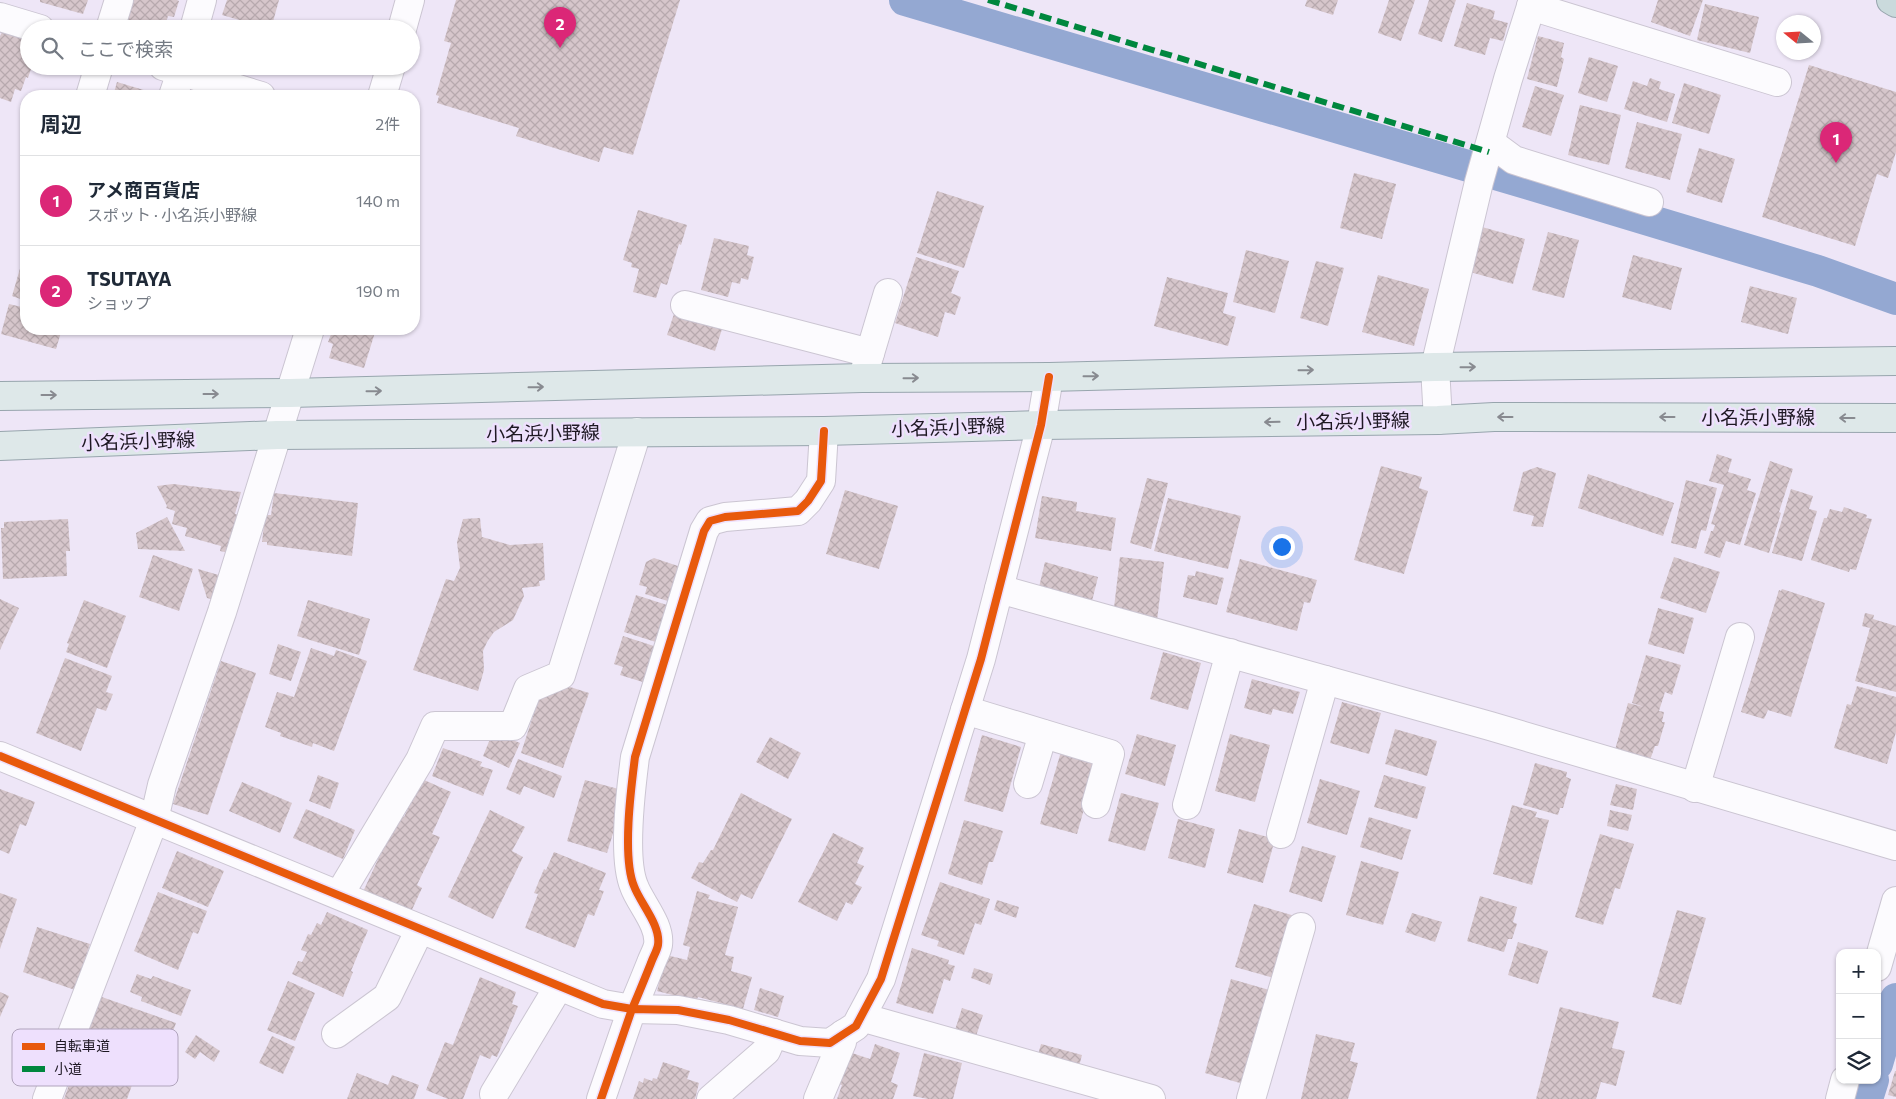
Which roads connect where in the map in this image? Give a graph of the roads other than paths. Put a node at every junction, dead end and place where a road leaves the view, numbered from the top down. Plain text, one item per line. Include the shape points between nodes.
1 (119, 0) edge
2 (202, 0) edge
3 (410, 0) edge
4 (1891, 0) edge
5 (1532, 3) edge
6 (1896, 3) edge
7 (0, 17) edge
8 (113, 20) edge
9 (196, 20) edge
10 (404, 20) edge
11 (20, 23) edge
12 (96, 75) edge
13 (175, 75) edge
14 (388, 75) edge
15 (1778, 82) dead end
16 (92, 90) edge
17 (237, 90) edge
18 (384, 90) edge
19 (1485, 163) junction
20 (1649, 202) dead end
21 (888, 293) dead end
22 (685, 305) dead end
23 (308, 335) edge
24 (1896, 361) edge
25 (866, 366) junction
26 (1435, 367) junction
27 (1049, 376) junction
28 (290, 393) junction
29 (0, 396) edge
30 (1896, 418) edge
31 (1438, 420) junction
32 (1041, 425) junction
33 (824, 431) junction
34 (637, 432) junction
35 (276, 435) junction
36 (0, 446) edge
37 (999, 589) junction
38 (1740, 637) dead end
39 (1230, 653) junction
40 (1325, 680) junction
41 (965, 710) junction
42 (1042, 734) junction
43 (0, 756) edge
44 (1028, 784) dead end
45 (1695, 788) junction
46 (1096, 804) dead end
47 (1187, 804) dead end
48 (154, 820) junction
49 (1281, 834) dead end
50 (1896, 846) edge
51 (339, 895) junction
52 (1896, 901) edge
53 (1301, 928) dead end
54 (420, 929) junction
55 (1881, 953) edge
56 (558, 986) junction
57 (632, 1009) junction
58 (852, 1025) junction
59 (74, 1029) edge
60 (774, 1033) junction
61 (336, 1034) dead end
62 (1844, 1084) edge
63 (52, 1086) edge
64 (494, 1094) dead end
65 (47, 1099) edge
66 (600, 1099) edge
67 (711, 1099) edge
68 (818, 1099) edge
69 (1151, 1099) edge
70 (1251, 1099) edge
71 (1840, 1099) edge

1 - 8 street
2 - 9 street
3 - 10 street
4 - 6 highway
5 - 15 street
5 - 19 street
7 - 11 street
12 - 16 street
13 - 17 street
14 - 18 street
19 - 20 street via 1514,160
19 - 26 street
21 - 25 street
22 - 25 street
23 - 28 street
26 -> 24 main road
25 -> 27 main road
28 -> 25 main road
27 -> 26 main road
26 - 31 street
27 - 32 street
29 -> 28 main road
28 - 35 street
30 -> 31 main road, 小名浜小野線 via 1494,417
31 -> 32 main road, 小名浜小野線
32 - 33 main road, 小名浜小野線
32 - 37 street
33 - 34 main road, 小名浜小野線
33 - 57 street via 821,481 798,511 725,516 710,521 704,531 635,757 629,866 634,886 657,932 658,945
34 - 35 main road, 小名浜小野線
34 - 51 street via 561,675 528,689 513,726 435,726 420,760
35 - 36 main road, 小名浜小野線
35 - 48 street via 222,612 162,785
37 - 39 street
37 - 41 street via 982,659
38 - 45 street
39 - 40 street
39 - 47 street
40 - 45 street
40 - 49 street
41 - 42 street
41 - 58 street via 881,979
42 - 44 street
42 - 46 street via 1110,754
43 - 48 street
45 - 50 street
48 - 51 street
48 - 59 street
51 - 54 street
52 - 55 street
53 - 70 street
54 - 56 street
54 - 61 street via 387,997
56 - 57 street via 603,1004
56 - 64 street
57 - 60 street via 678,1010
57 - 66 street
58 - 60 street via 830,1043 800,1041
58 - 68 street
58 - 69 street
60 - 67 street via 766,1051
62 - 71 street
63 - 65 street

